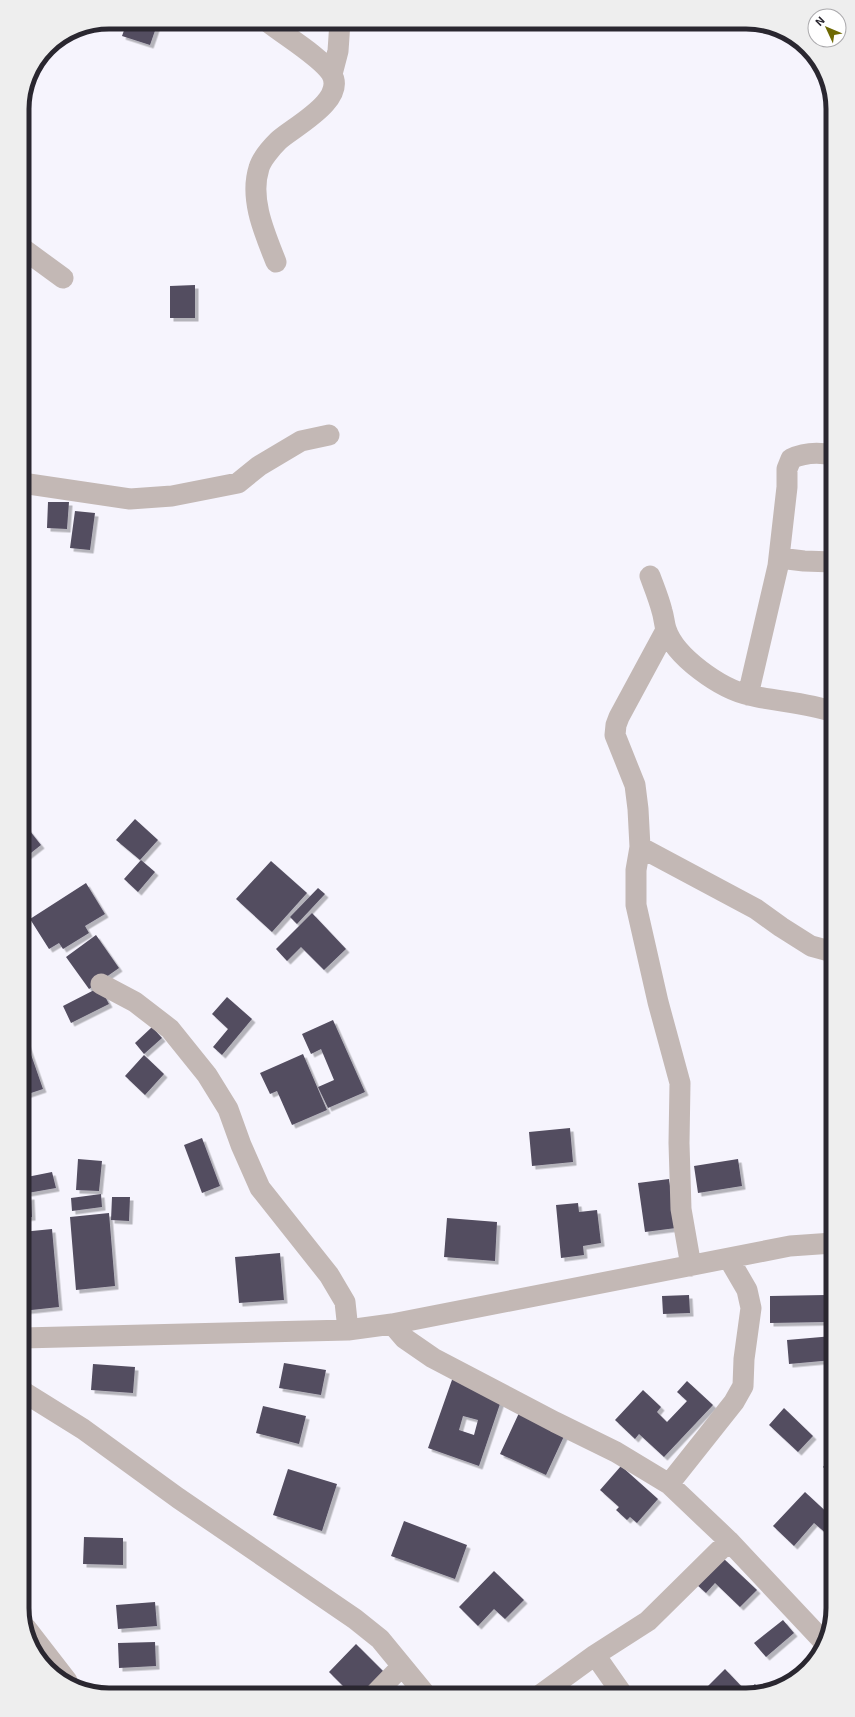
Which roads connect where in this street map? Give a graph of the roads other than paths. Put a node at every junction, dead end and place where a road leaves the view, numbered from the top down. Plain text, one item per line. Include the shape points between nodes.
1 (277, 29) edge
2 (340, 29) edge
3 (332, 74) junction
4 (29, 253) edge
5 (276, 262) dead end
6 (64, 278) dead end
7 (329, 435) dead end
8 (826, 454) edge
9 (29, 484) edge
10 (779, 558) junction
11 (826, 562) edge
12 (650, 576) dead end
13 (666, 630) junction
14 (748, 695) junction
15 (826, 709) edge
16 (640, 847) junction
17 (826, 950) edge
18 (101, 984) dead end
19 (826, 1243) edge
20 (729, 1259) junction
21 (691, 1266) junction
22 (392, 1324) junction
23 (348, 1330) junction
24 (29, 1338) edge
25 (29, 1395) edge
26 (668, 1484) junction
27 (729, 1541) junction
28 (820, 1638) edge
29 (36, 1641) edge
30 (596, 1654) junction
31 (402, 1666) junction
32 (60, 1672) edge
33 (381, 1688) edge
34 (420, 1688) edge
35 (550, 1688) edge
36 (618, 1688) edge

1 - 3 street via 323,64
2 - 3 street via 338,51
3 - 5 street via 333,92 328,102 278,142 259,168 256,206
4 - 6 street
7 - 9 street via 301,441 259,466 238,483 172,496 130,499
8 - 10 street via 800,454 791,459 787,468
10 - 11 street
10 - 14 street
12 - 13 street
13 - 14 street via 694,666 713,679
13 - 16 street via 616,726 615,735 635,785
14 - 15 street
16 - 17 street via 756,909 811,946
16 - 21 street via 636,870 636,905 680,1083 678,1143 681,1209
18 - 23 street via 135,1002 170,1029 207,1075 228,1109 260,1188 329,1275 346,1302
19 - 20 street via 790,1246
20 - 21 street
20 - 26 street via 747,1290 751,1308 743,1386 734,1402
21 - 22 street
22 - 23 street
22 - 26 street via 404,1338 433,1358 616,1452
23 - 24 street
25 - 31 street via 83,1429 178,1498 355,1619 380,1639
26 - 27 street
27 - 28 street
27 - 30 street via 648,1622
29 - 32 street
30 - 35 street
30 - 36 street
31 - 33 street
31 - 34 street

